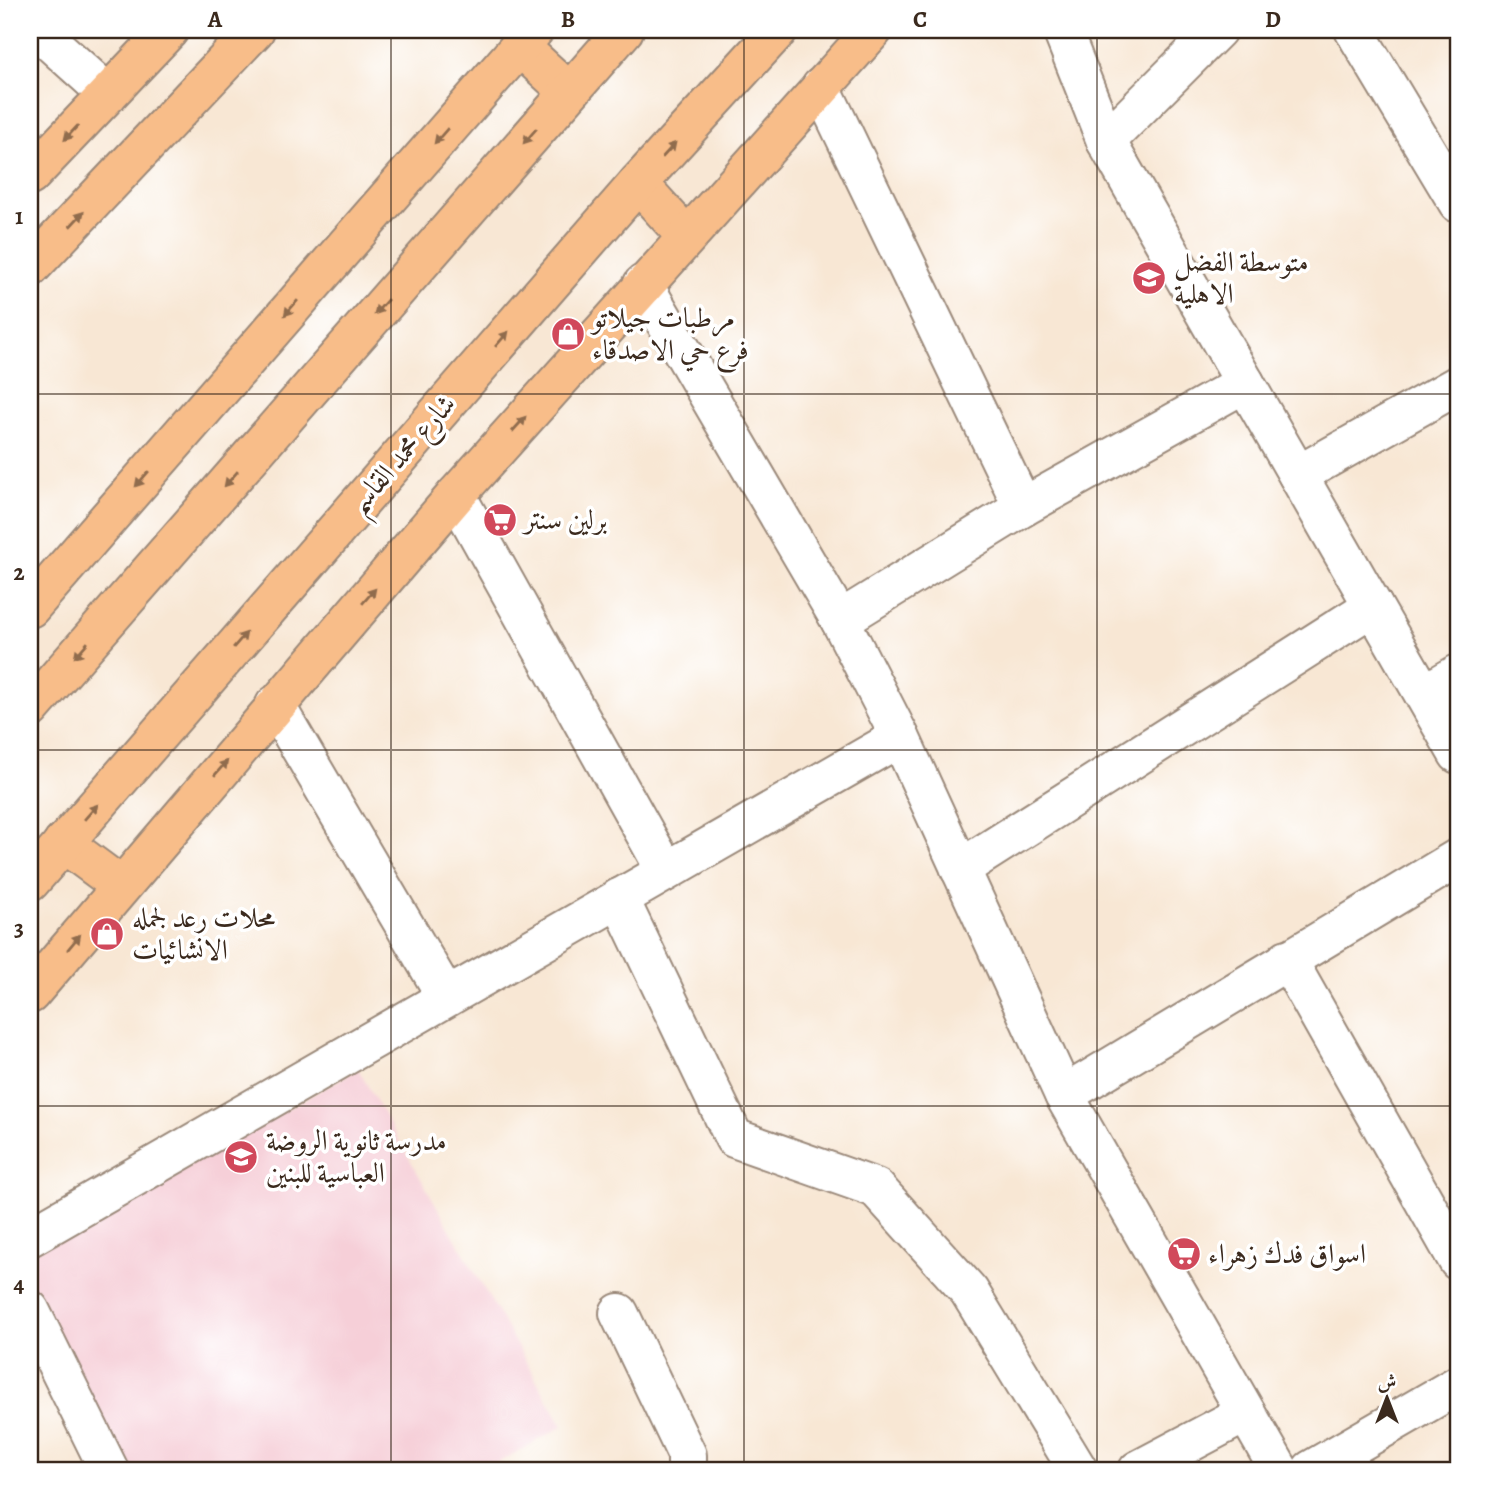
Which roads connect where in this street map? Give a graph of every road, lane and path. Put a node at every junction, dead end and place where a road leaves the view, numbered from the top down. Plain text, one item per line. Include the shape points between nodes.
1 (37, 30) edge
2 (169, 30) edge
3 (255, 30) edge
4 (624, 30) edge
5 (778, 30) edge
6 (873, 30) edge
7 (1062, 30) edge
8 (1217, 30) edge
9 (1354, 30) edge
10 (527, 38) edge
11 (821, 87) junction
12 (569, 92) junction
13 (108, 94) junction
14 (1106, 141) junction
15 (30, 176) edge
16 (638, 183) junction
17 (1458, 203) edge
18 (686, 236) junction
19 (30, 268) edge
20 (643, 284) junction
21 (1245, 383) junction
22 (1458, 385) edge
23 (1298, 475) junction
24 (456, 495) junction
25 (1023, 507) junction
26 (1374, 606) junction
27 (30, 608) edge
28 (840, 620) junction
29 (1458, 674) edge
30 (1424, 694) junction
31 (275, 705) junction
32 (30, 709) edge
33 (900, 737) junction
34 (1458, 754) edge
35 (63, 843) junction
36 (1458, 858) edge
37 (960, 869) junction
38 (666, 871) junction
39 (30, 882) edge
40 (121, 886) junction
41 (619, 898) junction
42 (1287, 959) junction
43 (30, 994) edge
44 (446, 996) junction
45 (1064, 1095) junction
46 (30, 1237) edge
47 (1458, 1261) edge
48 (30, 1310) edge
49 (619, 1313) dead end
50 (1458, 1385) edge
51 (1247, 1413) junction
52 (109, 1470) edge
53 (687, 1470) edge
54 (1078, 1470) edge
55 (1138, 1470) edge
56 (1279, 1470) edge
57 (1311, 1470) edge

1 - 13 street
2 - 13 main road
19 -> 3 main road
4 - 12 main road
16 -> 5 main road, شارع محمد القاسم
6 - 11 main road
7 - 14 street
8 - 14 street
9 - 17 street
10 - 12 main road
10 -> 27 main road
11 - 18 main road
11 - 25 street
12 -> 32 main road
13 -> 15 main road
14 - 21 street
16 - 18 main road
35 -> 16 main road, شارع محمد القاسم
18 - 20 main road
24 -> 20 main road
20 - 28 street
21 - 23 street
21 - 25 street
22 - 23 street
23 - 26 street
31 -> 24 main road
24 - 38 street
25 - 28 street
26 - 30 street
26 - 37 street
28 - 33 street
29 - 30 street
30 - 34 street
40 -> 31 main road
31 - 44 street
33 - 37 street
33 - 38 street
35 - 39 main road, شارع محمد القاسم
35 - 40 main road
36 - 42 street
37 - 45 street
38 - 41 street
43 -> 40 main road
41 - 44 street
41 - 54 street via 734,1138 876,1188 969,1291
42 - 45 street
42 - 47 street
44 - 46 street
45 - 51 street
48 - 52 street
49 - 53 street via 687,1455
50 - 57 street
51 - 55 street
51 - 56 street

